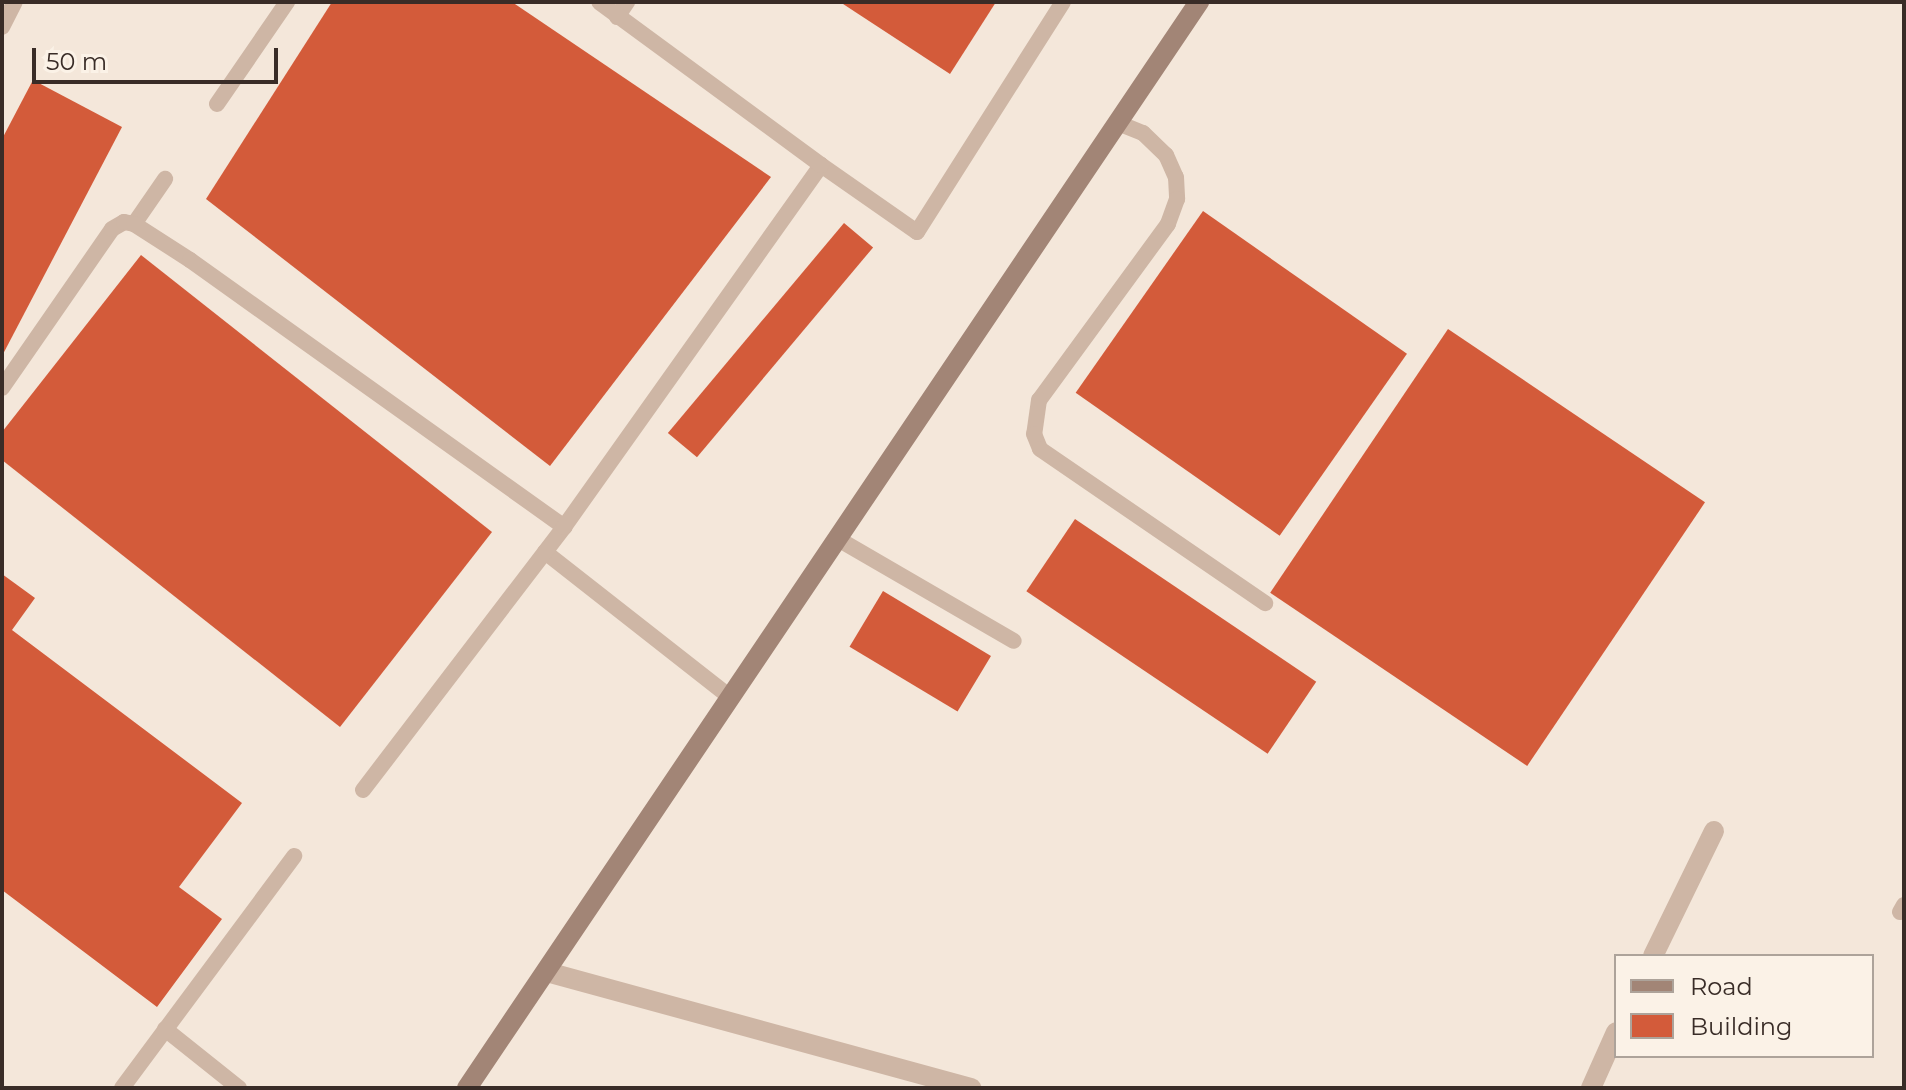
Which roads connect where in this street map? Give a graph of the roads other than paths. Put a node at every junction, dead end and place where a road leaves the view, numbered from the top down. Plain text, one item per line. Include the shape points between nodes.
1 (15, 2) edge
2 (287, 2) edge
3 (599, 2) edge
4 (627, 2) edge
5 (1063, 2) edge
6 (1199, 2) edge
7 (617, 17) junction
8 (2, 27) edge
9 (217, 104) dead end
10 (1118, 123) junction
11 (821, 165) junction
12 (165, 179) dead end
13 (134, 224) junction
14 (2, 388) edge
15 (564, 527) junction
16 (838, 539) junction
17 (545, 552) junction
18 (1265, 603) dead end
19 (1014, 641) dead end
20 (731, 698) junction
21 (363, 790) dead end
22 (1714, 831) dead end
23 (294, 856) dead end
24 (1654, 954) edge
25 (547, 972) junction
26 (165, 1029) junction
27 (1614, 1036) edge
28 (122, 1088) edge
29 (239, 1088) edge
30 (467, 1088) edge
31 (971, 1088) edge
32 (1591, 1088) edge

1 - 8 lane
2 - 9 lane
3 - 7 lane
4 - 7 lane
5 - 11 lane via 917,232
6 - 10 street
7 - 11 lane
10 - 16 street
10 - 18 lane via 1143,133 1166,155 1176,177 1177,199 1168,224 1039,400 1034,434 1040,449
11 - 15 lane
12 - 13 lane
13 - 14 lane via 124,222 112,229
13 - 15 lane
15 - 17 lane
16 - 19 lane
16 - 20 street
17 - 20 lane
17 - 21 lane
20 - 25 street
22 - 24 street
23 - 26 lane
25 - 30 street
25 - 31 street
26 - 28 lane
26 - 29 lane
27 - 32 street

